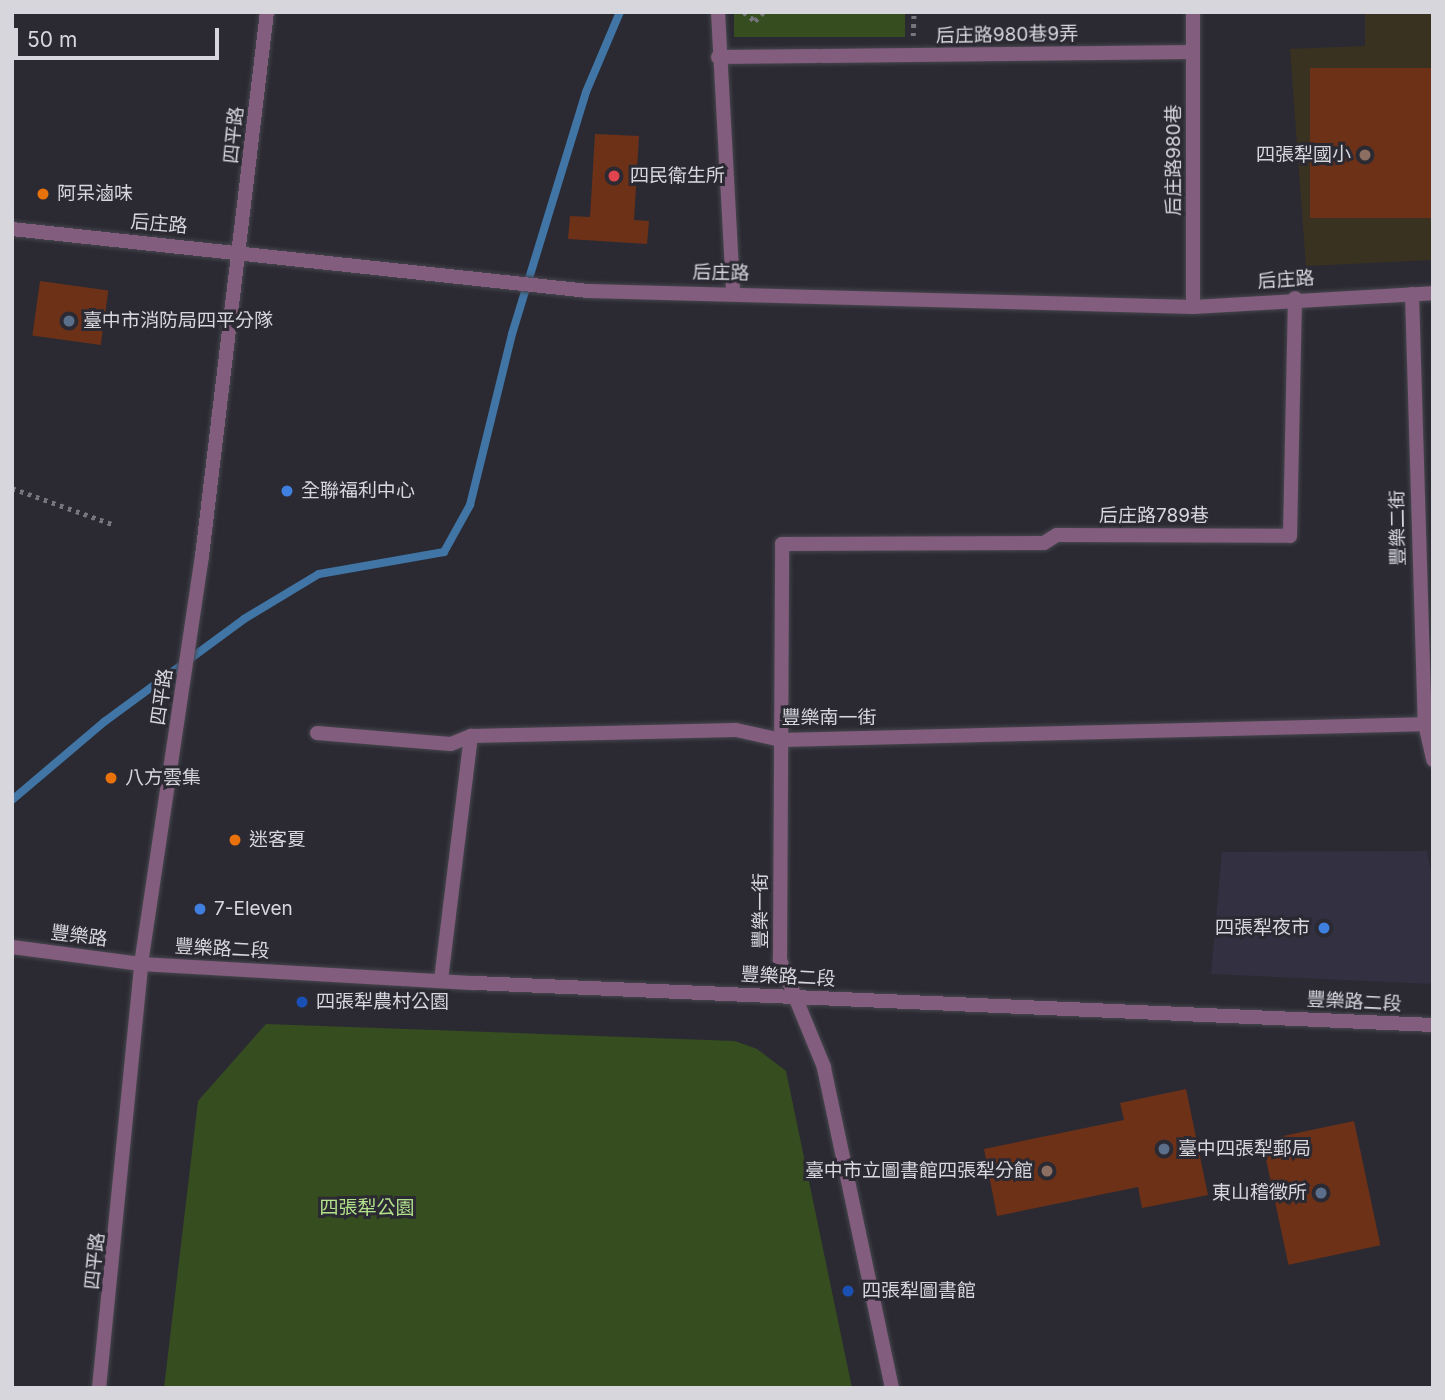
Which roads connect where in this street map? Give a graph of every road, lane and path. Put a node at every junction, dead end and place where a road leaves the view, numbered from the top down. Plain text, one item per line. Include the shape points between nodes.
1 (267, 12) edge
2 (718, 12) edge
3 (744, 12) edge
4 (763, 12) edge
5 (1194, 12) edge
6 (1193, 52) junction
7 (718, 57) junction
8 (12, 229) edge
9 (240, 251) junction
10 (733, 292) junction
11 (1433, 293) edge
12 (1412, 294) junction
13 (1295, 298) junction
14 (1193, 307) junction
15 (12, 488) edge
16 (112, 524) dead end
17 (782, 544) joint
18 (1429, 724) edge
19 (317, 733) dead end
20 (471, 736) junction
21 (781, 740) junction
22 (1433, 760) edge
23 (12, 947) edge
24 (142, 964) junction
25 (441, 981) junction
26 (800, 999) junction
27 (1433, 1025) edge
28 (99, 1388) edge
29 (892, 1388) edge

1 - 9 street, 四平路
2 - 7 street
3 - 4 path via 755,21
5 - 6 street, 后庄路980巷
6 - 7 street, 后庄路980巷9弄
6 - 14 street, 后庄路980巷
7 - 10 street
8 - 9 street, 后庄路
9 - 10 street, 后庄路 via 588,291
9 - 24 street, 四平路
10 - 14 street, 后庄路
11 - 12 street, 后庄路
12 - 13 street, 后庄路
12 - 18 street, 豐樂二街
13 - 14 street, 后庄路
13 - 17 street, 后庄路789巷 via 1290,536 1057,536 1044,543
15 - 16 path
17 - 21 street, 豐樂一街
18 - 21 street, 豐樂南一街
18 - 22 street, 豐樂二街
19 - 20 street, 豐樂南一街 via 451,744
20 - 21 street, 豐樂南一街 via 736,730
20 - 25 street
21 - 26 street, 豐樂一街 via 780,960
23 - 24 street, 豐樂路
24 - 25 street, 豐樂路二段
24 - 28 street, 四平路
25 - 26 street, 豐樂路二段
26 - 27 street, 豐樂路二段
26 - 29 street, 豐樂一街 via 824,1067

